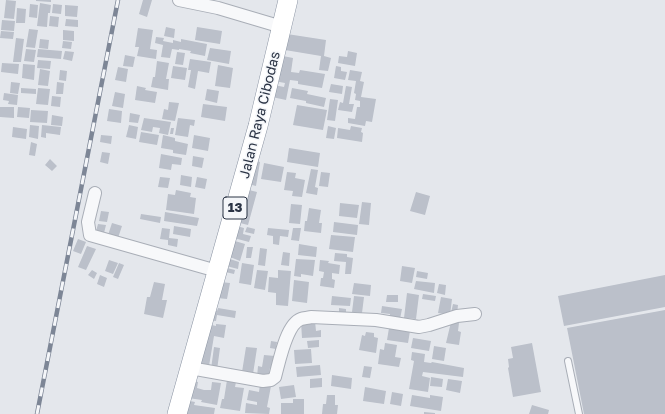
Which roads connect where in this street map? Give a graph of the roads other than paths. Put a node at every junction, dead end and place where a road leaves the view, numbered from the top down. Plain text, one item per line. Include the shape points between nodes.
1 (179, 0) edge
2 (288, 0) edge
3 (282, 27) junction
4 (95, 193) dead end
5 (217, 271) junction
6 (475, 314) dead end
7 (568, 361) dead end
8 (190, 368) junction
9 (177, 414) edge
10 (579, 414) edge

1 - 3 street via 218,8
2 - 3 highway, Jalan Raya Cibodas / 13
3 - 5 highway, Jalan Raya Cibodas / 13 via 258,126
4 - 5 street via 88,222 90,235
5 - 8 highway, Jalan Raya Cibodas / 13
6 - 8 street via 419,327 376,320 311,317 300,319 288,333 272,380 263,381
7 - 10 lane
8 - 9 highway, Jalan Raya Cibodas / 13

